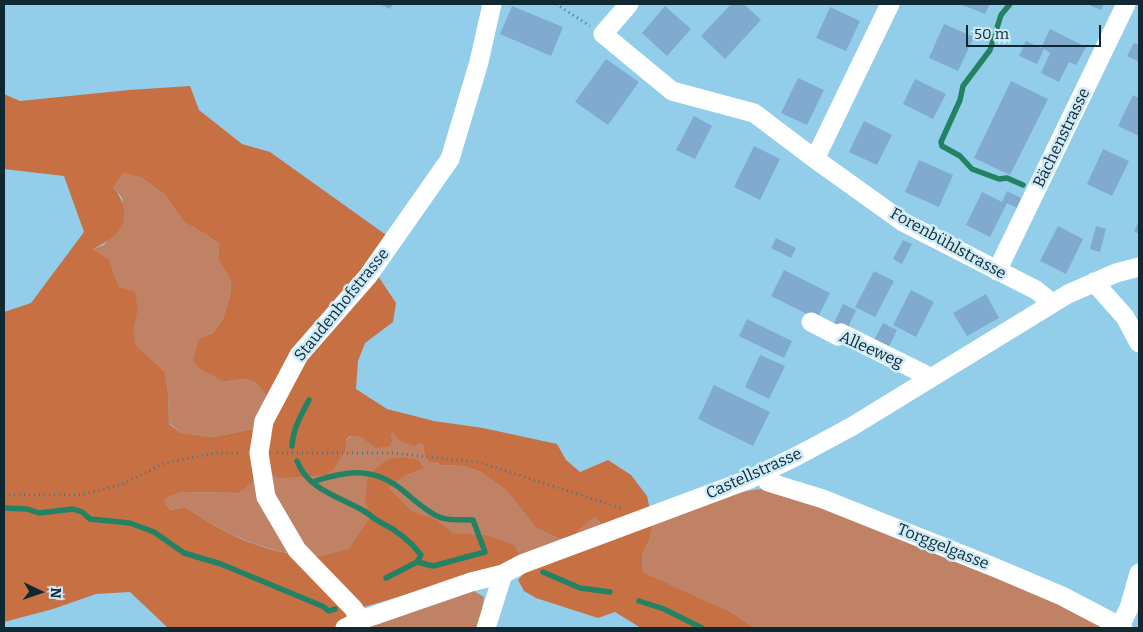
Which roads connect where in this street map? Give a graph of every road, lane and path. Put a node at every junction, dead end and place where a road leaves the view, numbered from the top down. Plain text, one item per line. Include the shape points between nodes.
1 (492, 4) edge
2 (556, 4) edge
3 (629, 4) edge
4 (890, 4) edge
5 (1126, 4) edge
6 (603, 34) junction
7 (815, 159) junction
8 (1139, 267) edge
9 (997, 271) junction
10 (1094, 282) junction
11 (1052, 303) junction
12 (811, 322) dead end
13 (1139, 343) edge
14 (930, 377) junction
15 (259, 453) junction
16 (761, 473) junction
17 (4, 495) edge
18 (648, 516) junction
19 (1139, 573) edge
20 (503, 574) junction
21 (353, 624) edge
22 (1122, 627) edge
23 (486, 628) edge

1 - 15 street, Staudenhofstrasse via 479,62 450,159 368,276 299,355 264,421
2 - 6 path
3 - 6 street
4 - 7 street
5 - 9 street, Bächenstrasse
6 - 7 street, Forenbühlstrasse via 672,91 754,114
7 - 9 street, Forenbühlstrasse via 903,222
8 - 10 street, Castellstrasse
9 - 11 street, Forenbühlstrasse via 1036,290
10 - 11 street, Castellstrasse
10 - 13 street via 1125,317
11 - 14 street, Castellstrasse
12 - 14 street, Alleeweg via 838,336 841,333
14 - 16 street, Castellstrasse via 851,427
15 - 17 path via 216,453 165,463 120,485 80,495
15 - 18 path via 392,453 478,462
15 - 21 street, Staudenhofstrasse via 266,498 297,550 348,602
16 - 18 street, Castellstrasse
16 - 22 street, Torggelgasse via 768,482 824,499 996,568 1062,596
18 - 20 street, Castellstrasse
19 - 22 street
20 - 21 street, Castellstrasse
20 - 23 street

